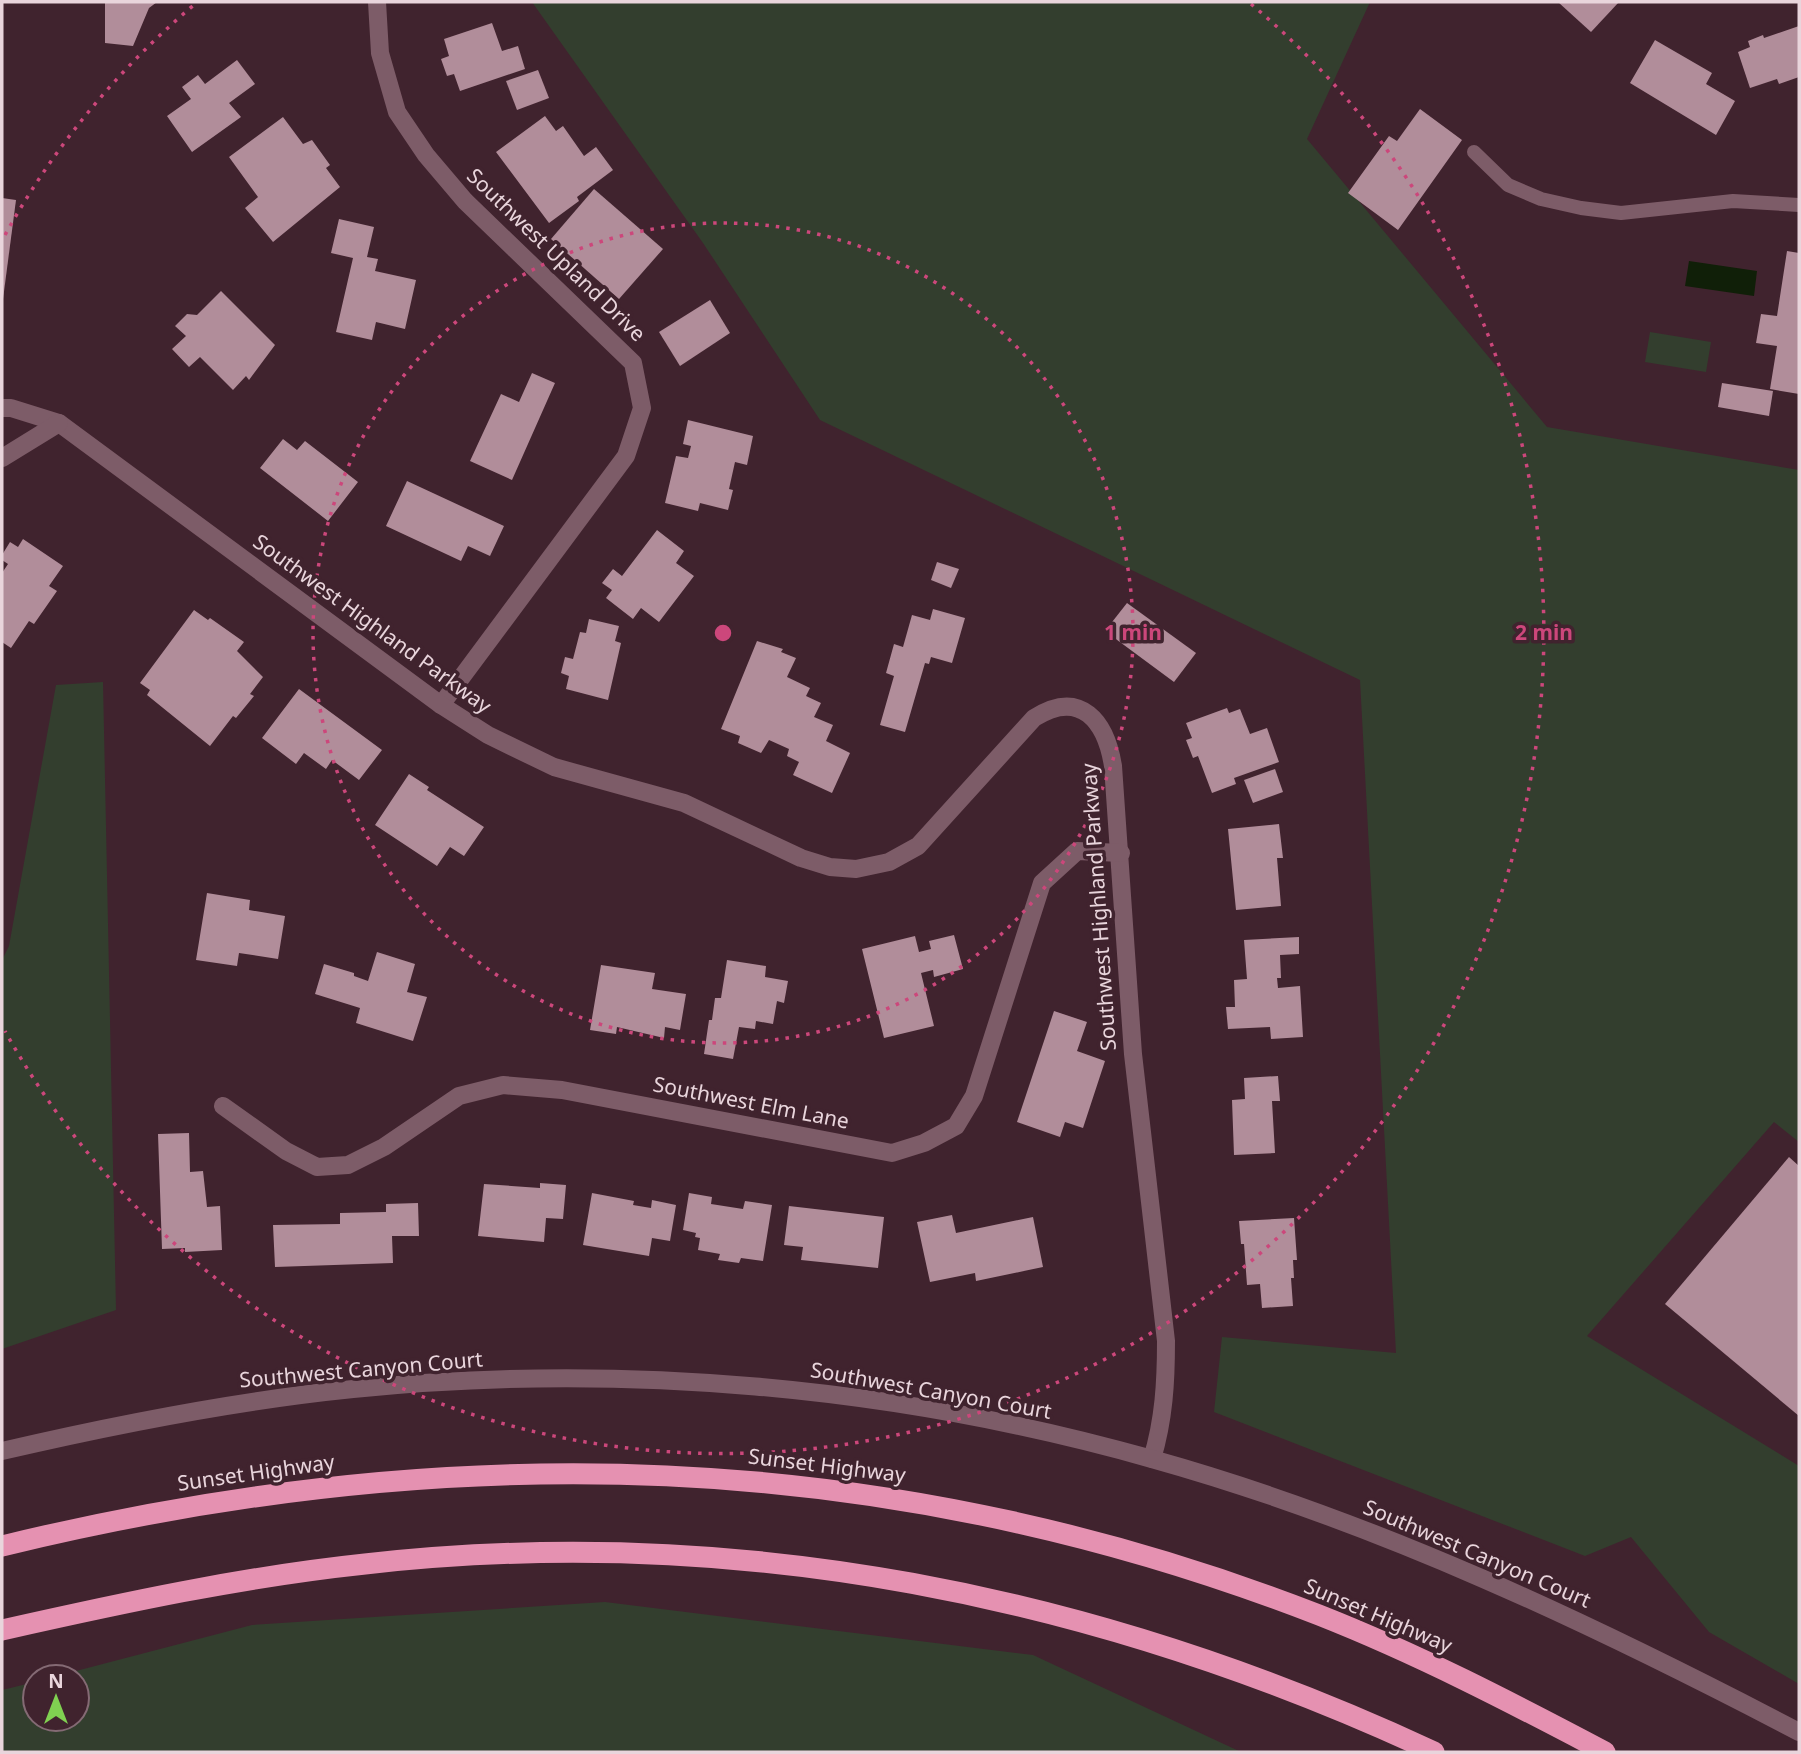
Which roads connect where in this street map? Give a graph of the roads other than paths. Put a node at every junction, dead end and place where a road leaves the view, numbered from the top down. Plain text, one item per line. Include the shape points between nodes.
1 (377, 2) edge
2 (1474, 152) dead end
3 (1799, 205) edge
4 (2, 408) edge
5 (59, 423) junction
6 (2, 458) edge
7 (442, 705) junction
8 (1121, 853) junction
9 (223, 1106) dead end
10 (2, 1451) edge
11 (1152, 1459) junction
12 (2, 1546) edge
13 (2, 1630) edge
14 (1799, 1732) edge
15 (1434, 1752) edge
16 (1605, 1752) edge

1 - 7 street, Southwest Upland Drive via 380,53 397,112 465,201 633,363 642,408 626,456
2 - 3 lane via 1507,185 1581,208 1621,213 1702,202
4 - 5 street, Southwest Highland Parkway
5 - 6 street
5 - 7 street, Southwest Highland Parkway
7 - 8 street, Southwest Highland Parkway via 488,735 554,767 684,803 801,858 856,869 889,862 918,846 1034,718 1046,710 1079,709 1093,716 1109,745
8 - 9 street, Southwest Elm Lane via 1077,851 1042,883 974,1096 956,1126 892,1153 562,1090 503,1084 460,1097 348,1166 317,1167
8 - 11 street, Southwest Highland Parkway via 1133,1054 1166,1341 1166,1389
10 - 11 street, Southwest Canyon Court via 129,1423 353,1389 453,1381 604,1379 806,1391 896,1404 992,1421
11 - 14 street, Southwest Canyon Court via 1308,1509 1451,1565 1645,1653
12 - 16 highway, Sunset Highway via 202,1505 434,1477 553,1472 812,1486 993,1517 1167,1562 1321,1616 1402,1651
13 - 15 highway via 210,1585 366,1563 573,1553 762,1562 978,1595 1120,1632 1261,1679

